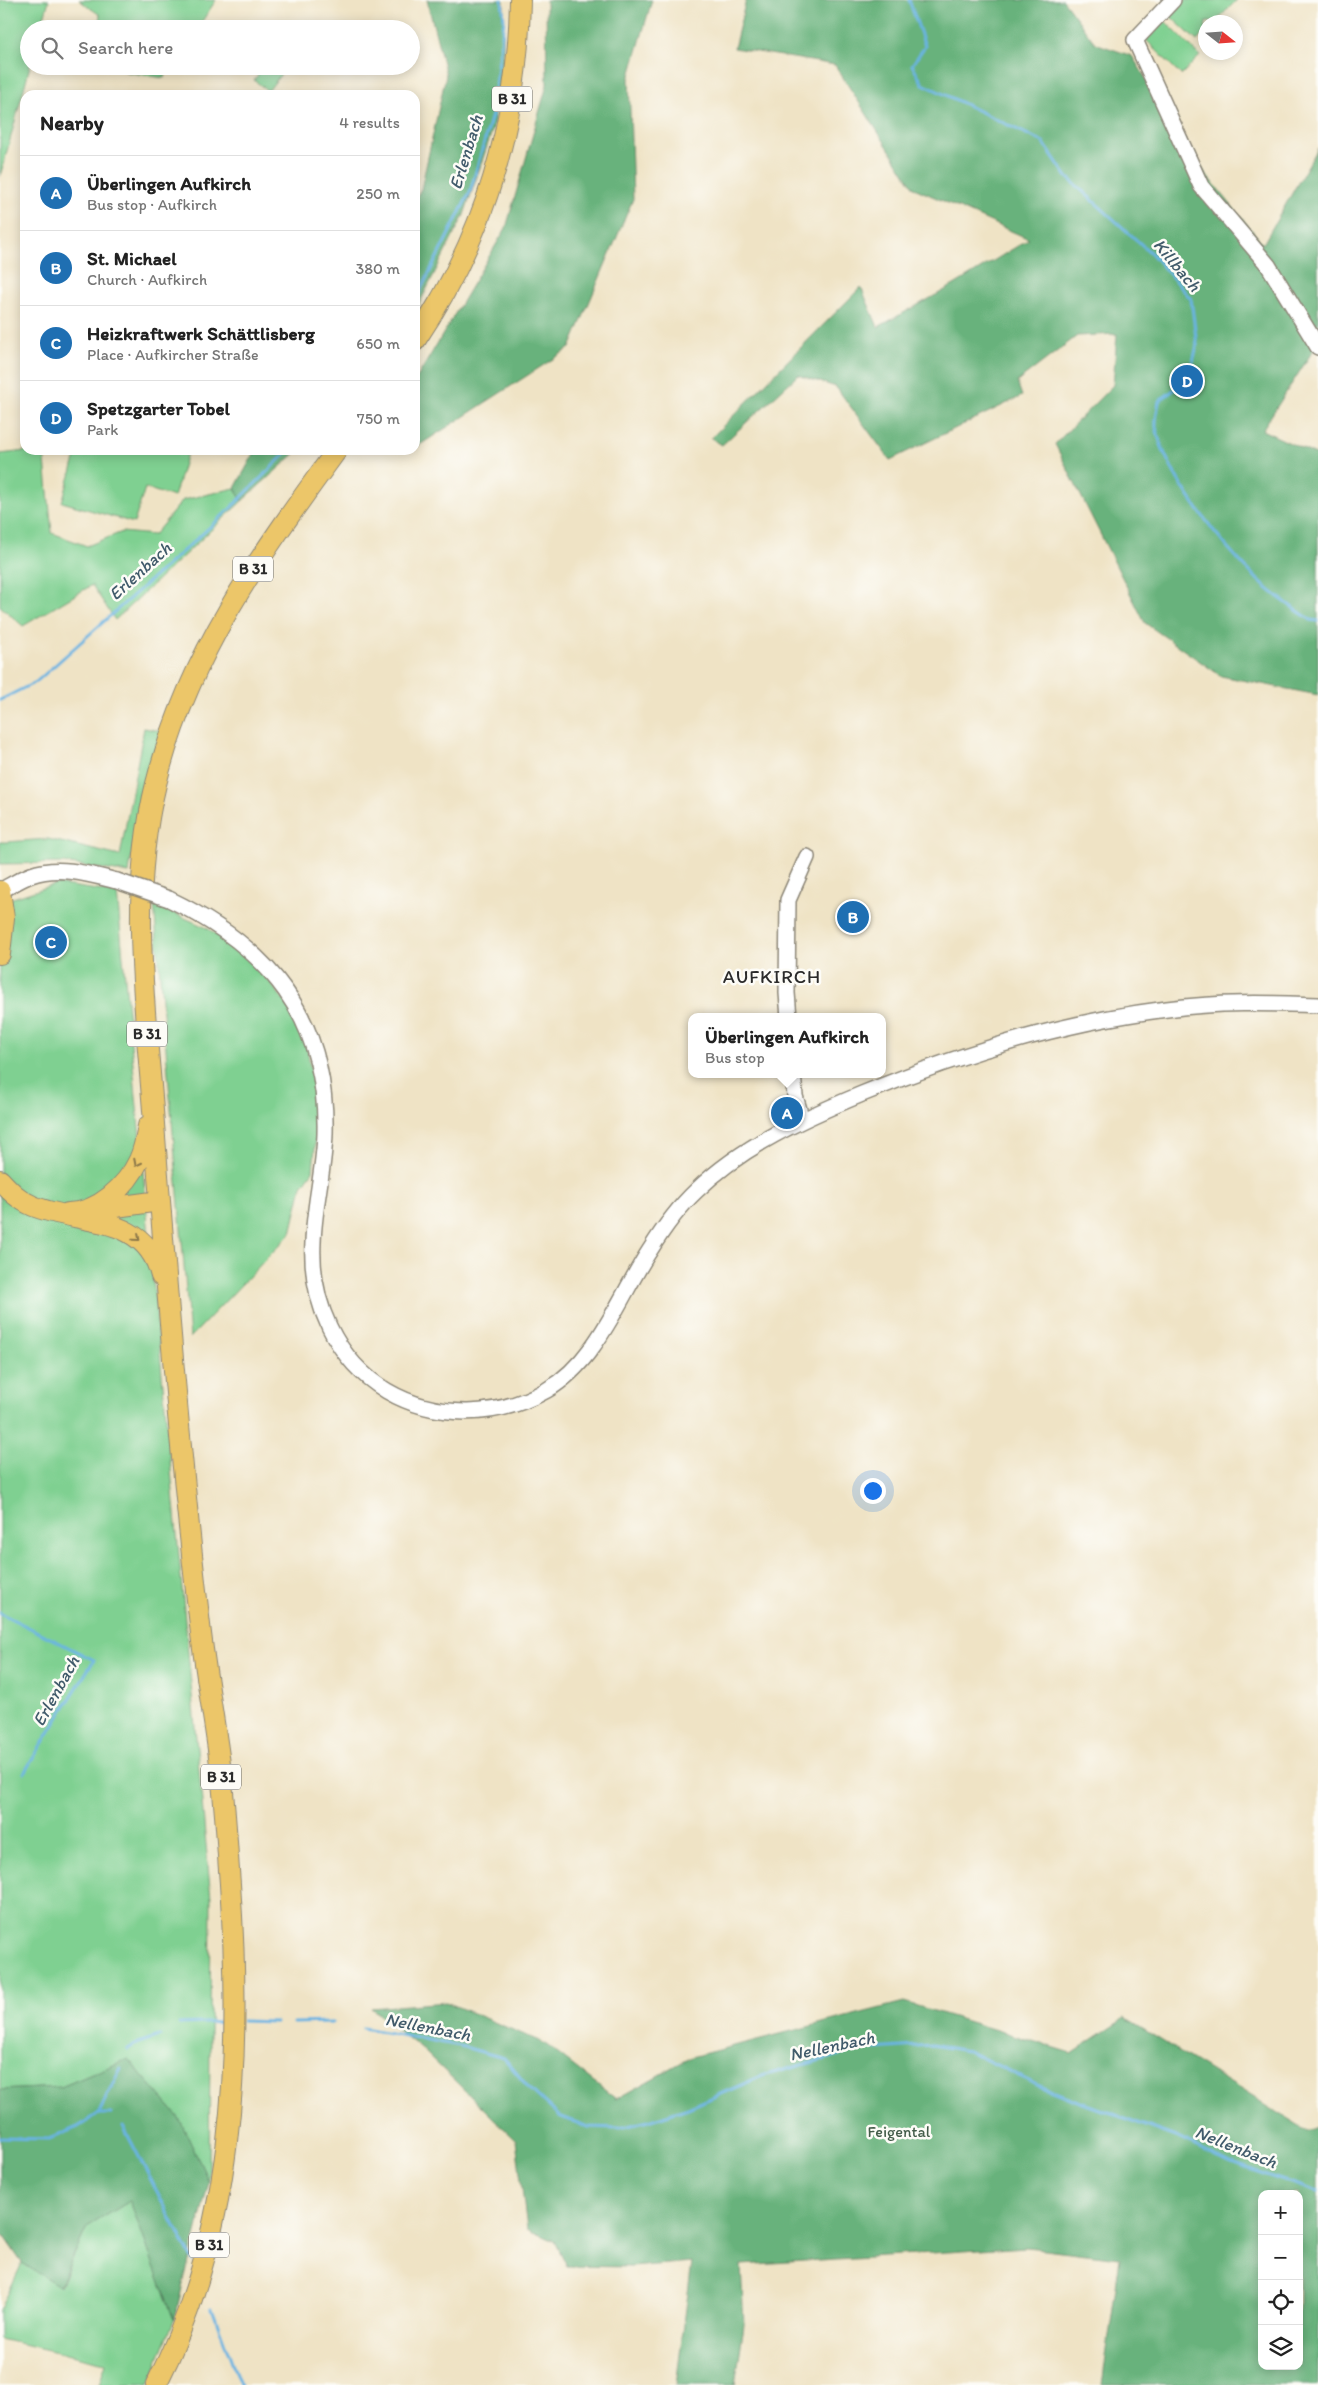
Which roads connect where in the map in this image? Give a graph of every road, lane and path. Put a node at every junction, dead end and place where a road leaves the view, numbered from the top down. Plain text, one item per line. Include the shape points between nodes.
1 (520, 0) edge
2 (1173, 0) edge
3 (420, 332) edge
4 (1318, 346) edge
5 (333, 455) edge
6 (807, 857) dead end
7 (0, 891) edge
8 (0, 954) edge
9 (1318, 1005) edge
10 (789, 1013) edge
11 (793, 1078) edge
12 (153, 1100) junction
13 (802, 1120) junction
14 (0, 1180) edge
15 (160, 1206) junction
16 (81, 1215) junction
17 (168, 1308) junction
18 (156, 2385) edge

1 - 3 main road, B 31 via 517,65 509,115 489,196 460,264
2 - 4 street via 1135,40 1201,186 1268,265
5 - 12 main road, B 31 via 262,555 215,630 184,696 164,755 149,815 140,900 141,969
6 - 10 street via 788,900
7 - 8 main road via 4,904
7 - 13 street, bridge via 29,876 51,871 83,873 117,881 169,899 212,922 248,949 289,995 308,1029 316,1052 323,1098 325,1134 313,1242 314,1279 323,1315 338,1345 361,1372 387,1391 417,1405 451,1412 495,1410 524,1402 553,1387 586,1354 606,1327 649,1251 696,1190 751,1148
9 - 13 street via 1171,1008 1088,1023 994,1047 907,1075
11 - 13 street
12 - 15 main road, B 31
12 -> 16 main road via 144,1148 132,1173 107,1198
14 - 16 main road via 25,1202 58,1213
15 - 16 main road
15 - 17 main road, B 31
16 -> 17 main road via 117,1226 147,1248 160,1271
17 - 18 main road, B 31 via 200,1630 220,1769 235,1952 236,2013 222,2185 200,2277 180,2334

